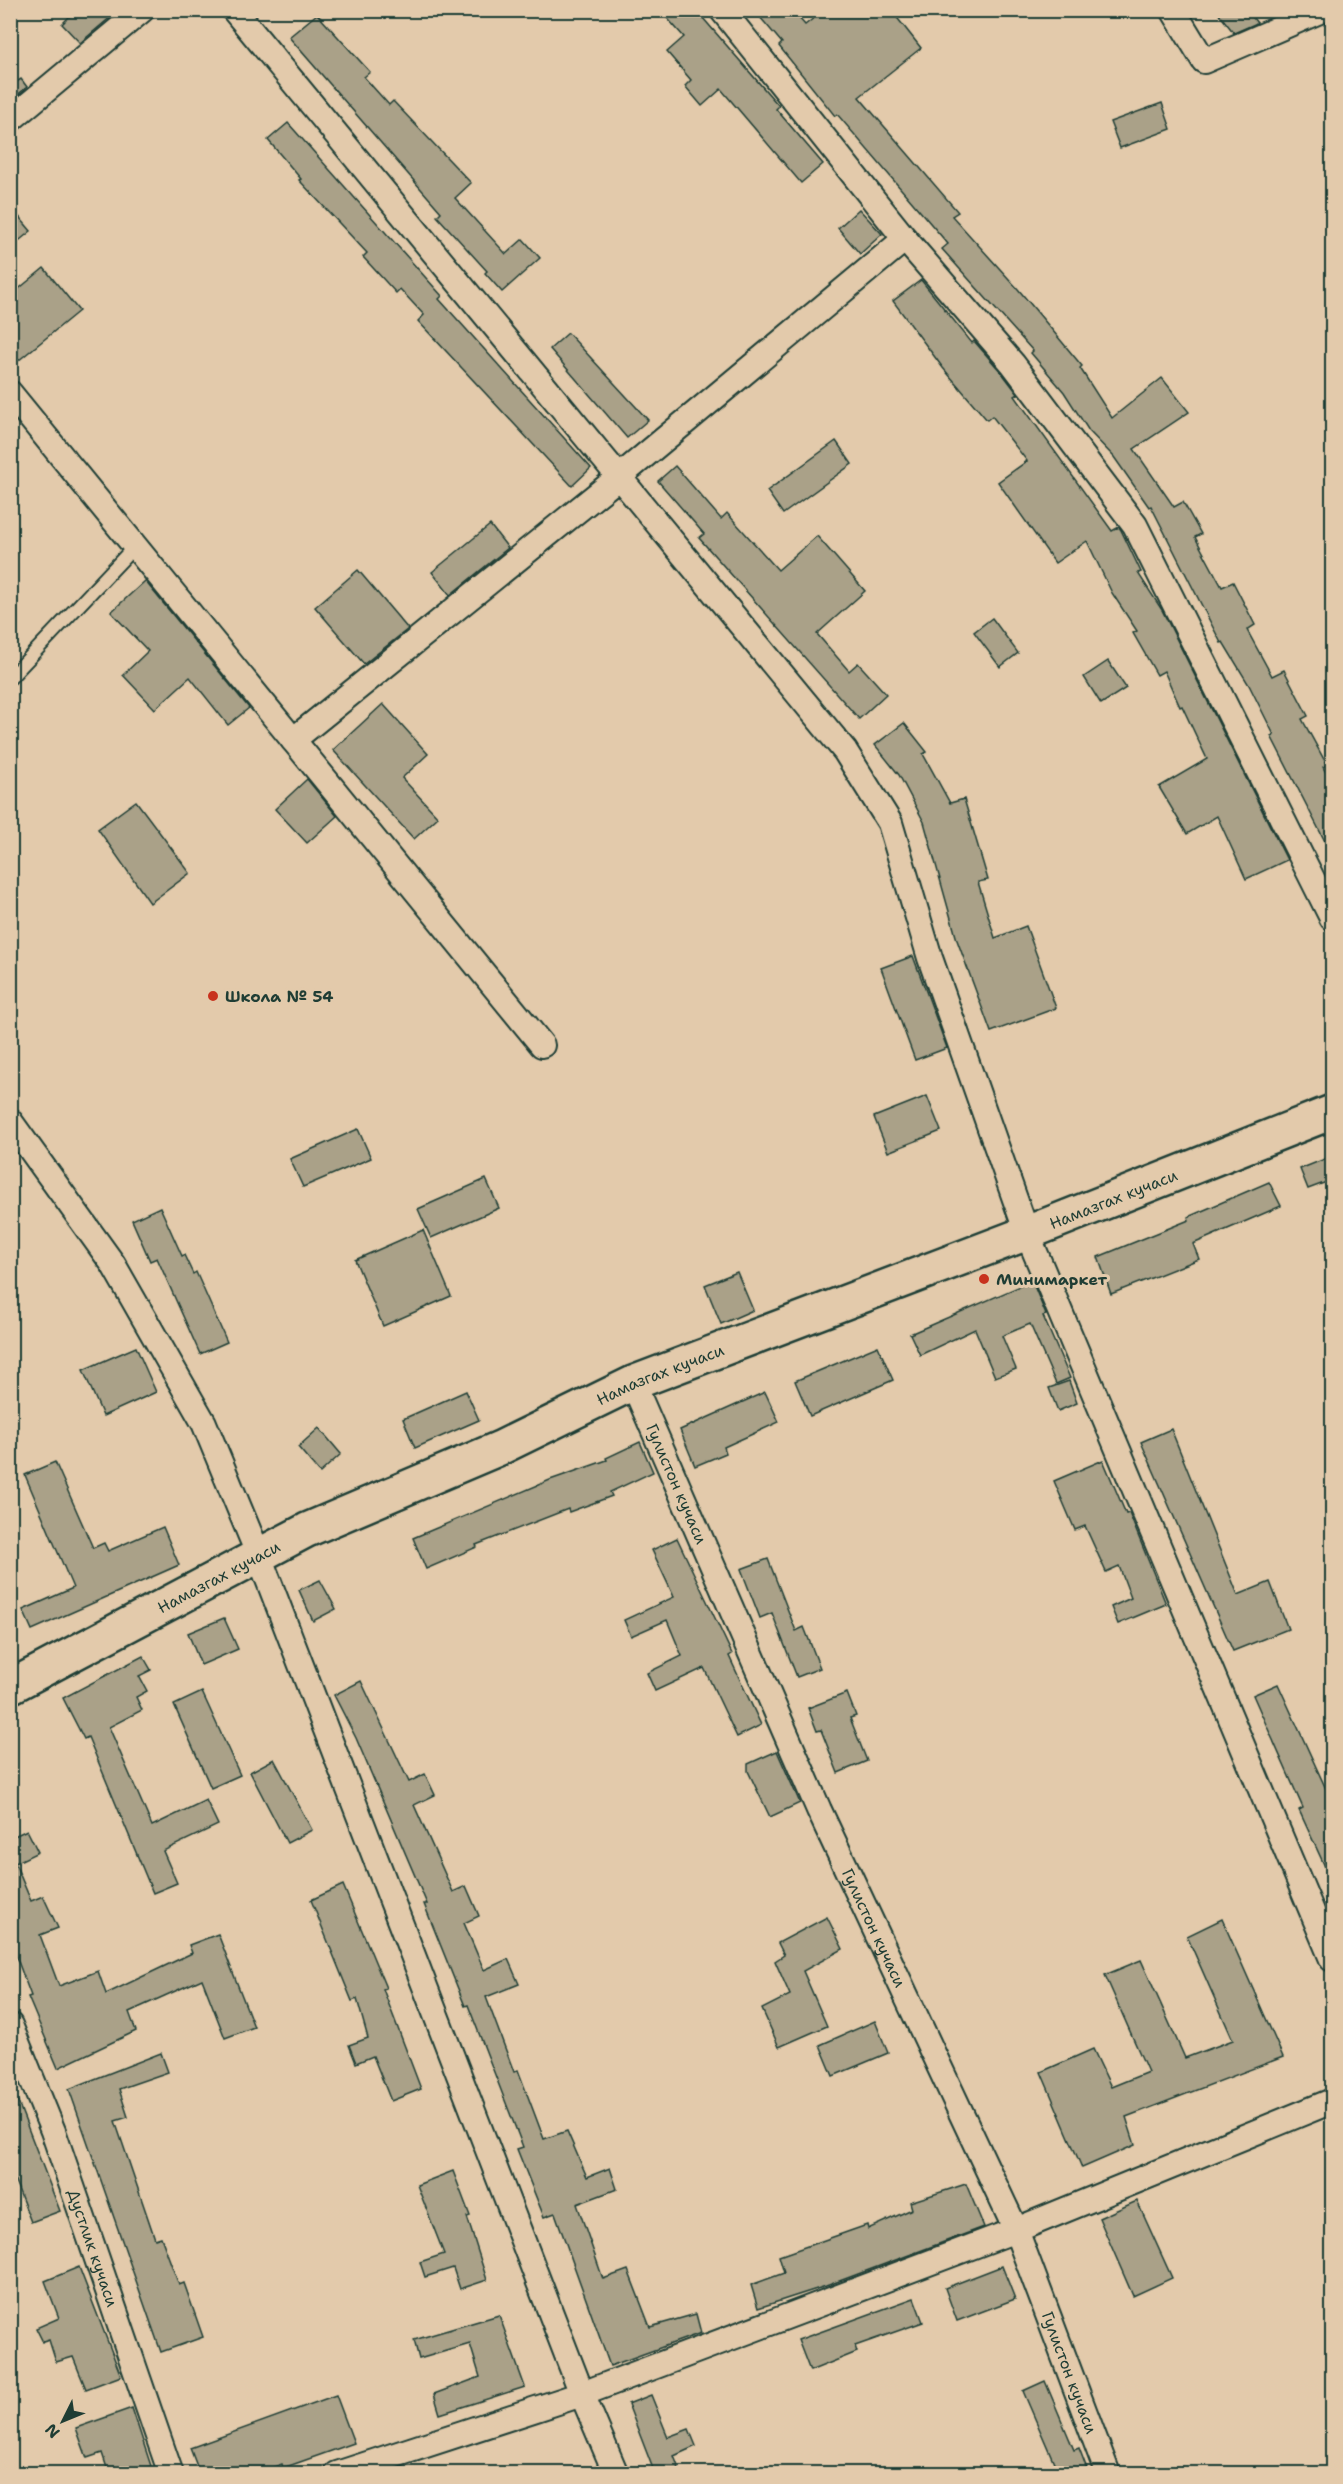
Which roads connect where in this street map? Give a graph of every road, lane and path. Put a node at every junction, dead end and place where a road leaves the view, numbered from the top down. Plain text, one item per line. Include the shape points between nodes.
1 (142, 10) edge
2 (234, 10) edge
3 (722, 10) edge
4 (1173, 10) edge
5 (1322, 10) edge
6 (10, 120) edge
7 (904, 239) junction
8 (10, 393) edge
9 (619, 477) junction
10 (135, 546) junction
11 (10, 678) edge
12 (293, 740) junction
13 (1332, 918) edge
14 (542, 1045) dead end
15 (1332, 1112) edge
16 (10, 1121) edge
17 (1027, 1233) junction
18 (633, 1383) junction
19 (259, 1556) junction
20 (10, 1687) edge
21 (1332, 1959) edge
22 (10, 2025) edge
23 (1332, 2101) edge
24 (1016, 2230) junction
25 (582, 2394) junction
26 (171, 2474) edge
27 (337, 2474) edge
28 (616, 2474) edge
29 (1108, 2474) edge

1 - 6 street
2 - 9 street
3 - 7 street
4 - 5 street via 1204,62
7 - 9 street
7 - 13 street via 1013,364 1136,525
8 - 10 street
9 - 12 street
9 - 17 street via 845,751 890,823 930,958
10 - 11 lane
10 - 12 street
12 - 14 street
15 - 17 street, Намазгах кучаси
16 - 19 street via 113,1264 204,1423
17 - 18 street, Намазгах кучаси
17 - 21 street
18 - 19 street, Намазгах кучаси via 500,1448 307,1530
18 - 24 street, Гулистон кучаси via 819,1810
19 - 20 street, Намазгах кучаси
19 - 25 street
22 - 26 street, Дустлик кучаси via 53,2131
23 - 24 street
24 - 25 street
24 - 29 street, Гулистон кучаси
25 - 27 street
25 - 28 street

